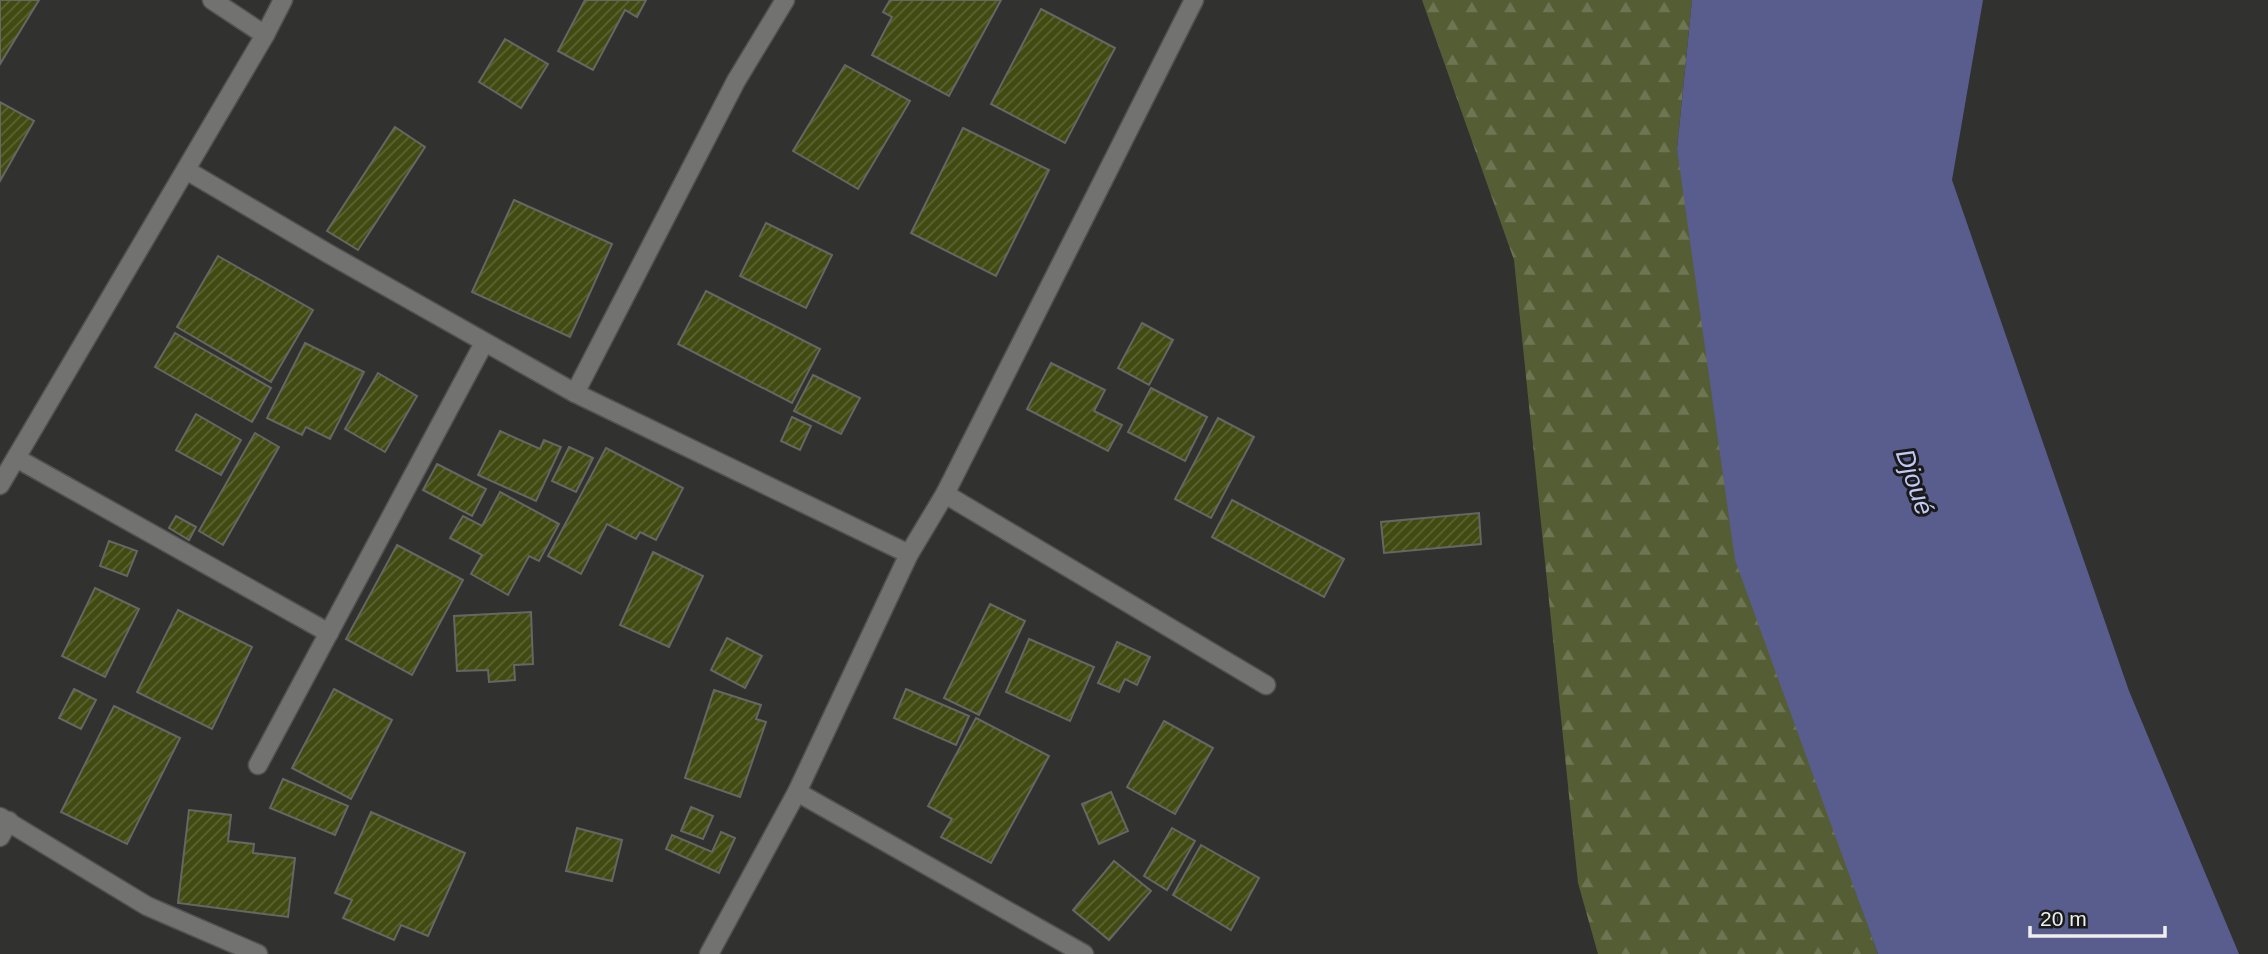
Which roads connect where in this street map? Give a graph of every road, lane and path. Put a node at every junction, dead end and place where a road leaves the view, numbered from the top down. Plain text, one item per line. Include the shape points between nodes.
1 (212, 0) edge
2 (283, 0) edge
3 (785, 0) edge
4 (1194, 0) edge
5 (265, 35) junction
6 (186, 170) junction
7 (484, 343) junction
8 (575, 393) junction
9 (16, 458) junction
10 (0, 485) edge
11 (945, 494) junction
12 (909, 554) junction
13 (329, 633) junction
14 (1266, 685) dead end
15 (258, 765) dead end
16 (797, 792) junction
17 (4, 819) edge
18 (0, 837) edge
19 (258, 954) edge
20 (709, 954) edge
21 (1084, 954) edge

1 - 5 street
2 - 5 street
3 - 8 street via 736,81
4 - 11 street
5 - 6 street
6 - 7 street
6 - 9 street
7 - 8 street
7 - 13 street
8 - 12 street
9 - 10 street
9 - 13 street
11 - 12 street
11 - 14 street
12 - 16 street
13 - 15 street
16 - 20 street
16 - 21 street
17 - 18 street
17 - 19 street via 146,906

